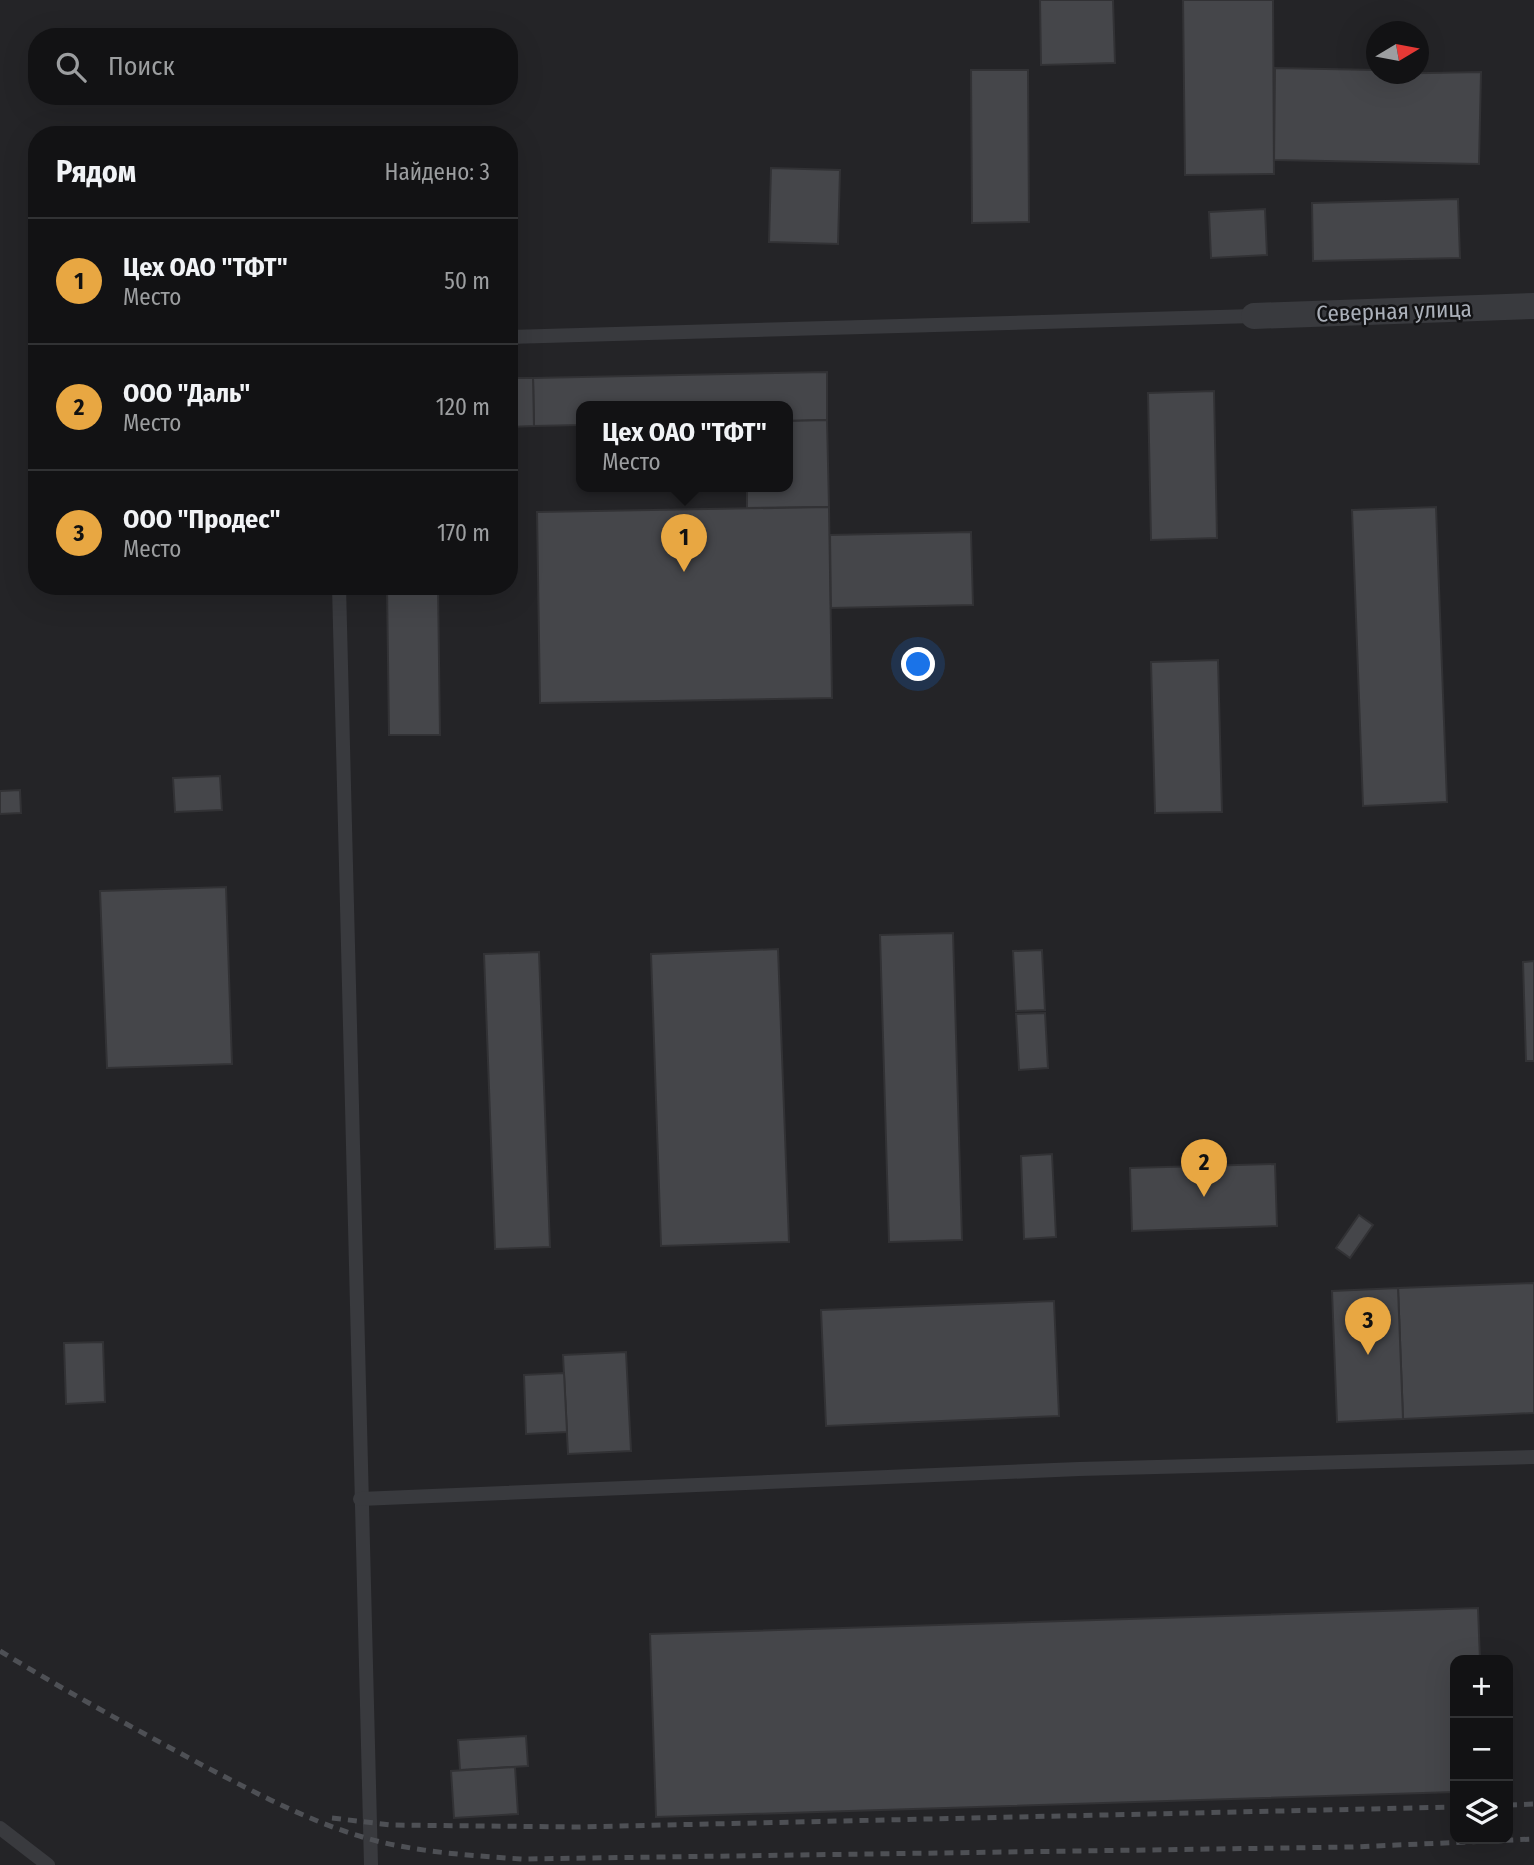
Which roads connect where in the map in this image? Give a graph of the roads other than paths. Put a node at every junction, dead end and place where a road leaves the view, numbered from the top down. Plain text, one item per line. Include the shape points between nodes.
1 (1534, 306) edge
2 (1254, 316) joint
3 (518, 337) edge
4 (339, 595) edge
5 (1534, 1457) edge
6 (360, 1499) junction
7 (0, 1828) edge
8 (48, 1865) edge
9 (371, 1865) edge

1 - 2 street, Северная улица
2 - 3 lane
4 - 6 lane
5 - 6 lane via 1079,1469
6 - 9 lane
7 - 8 lane

